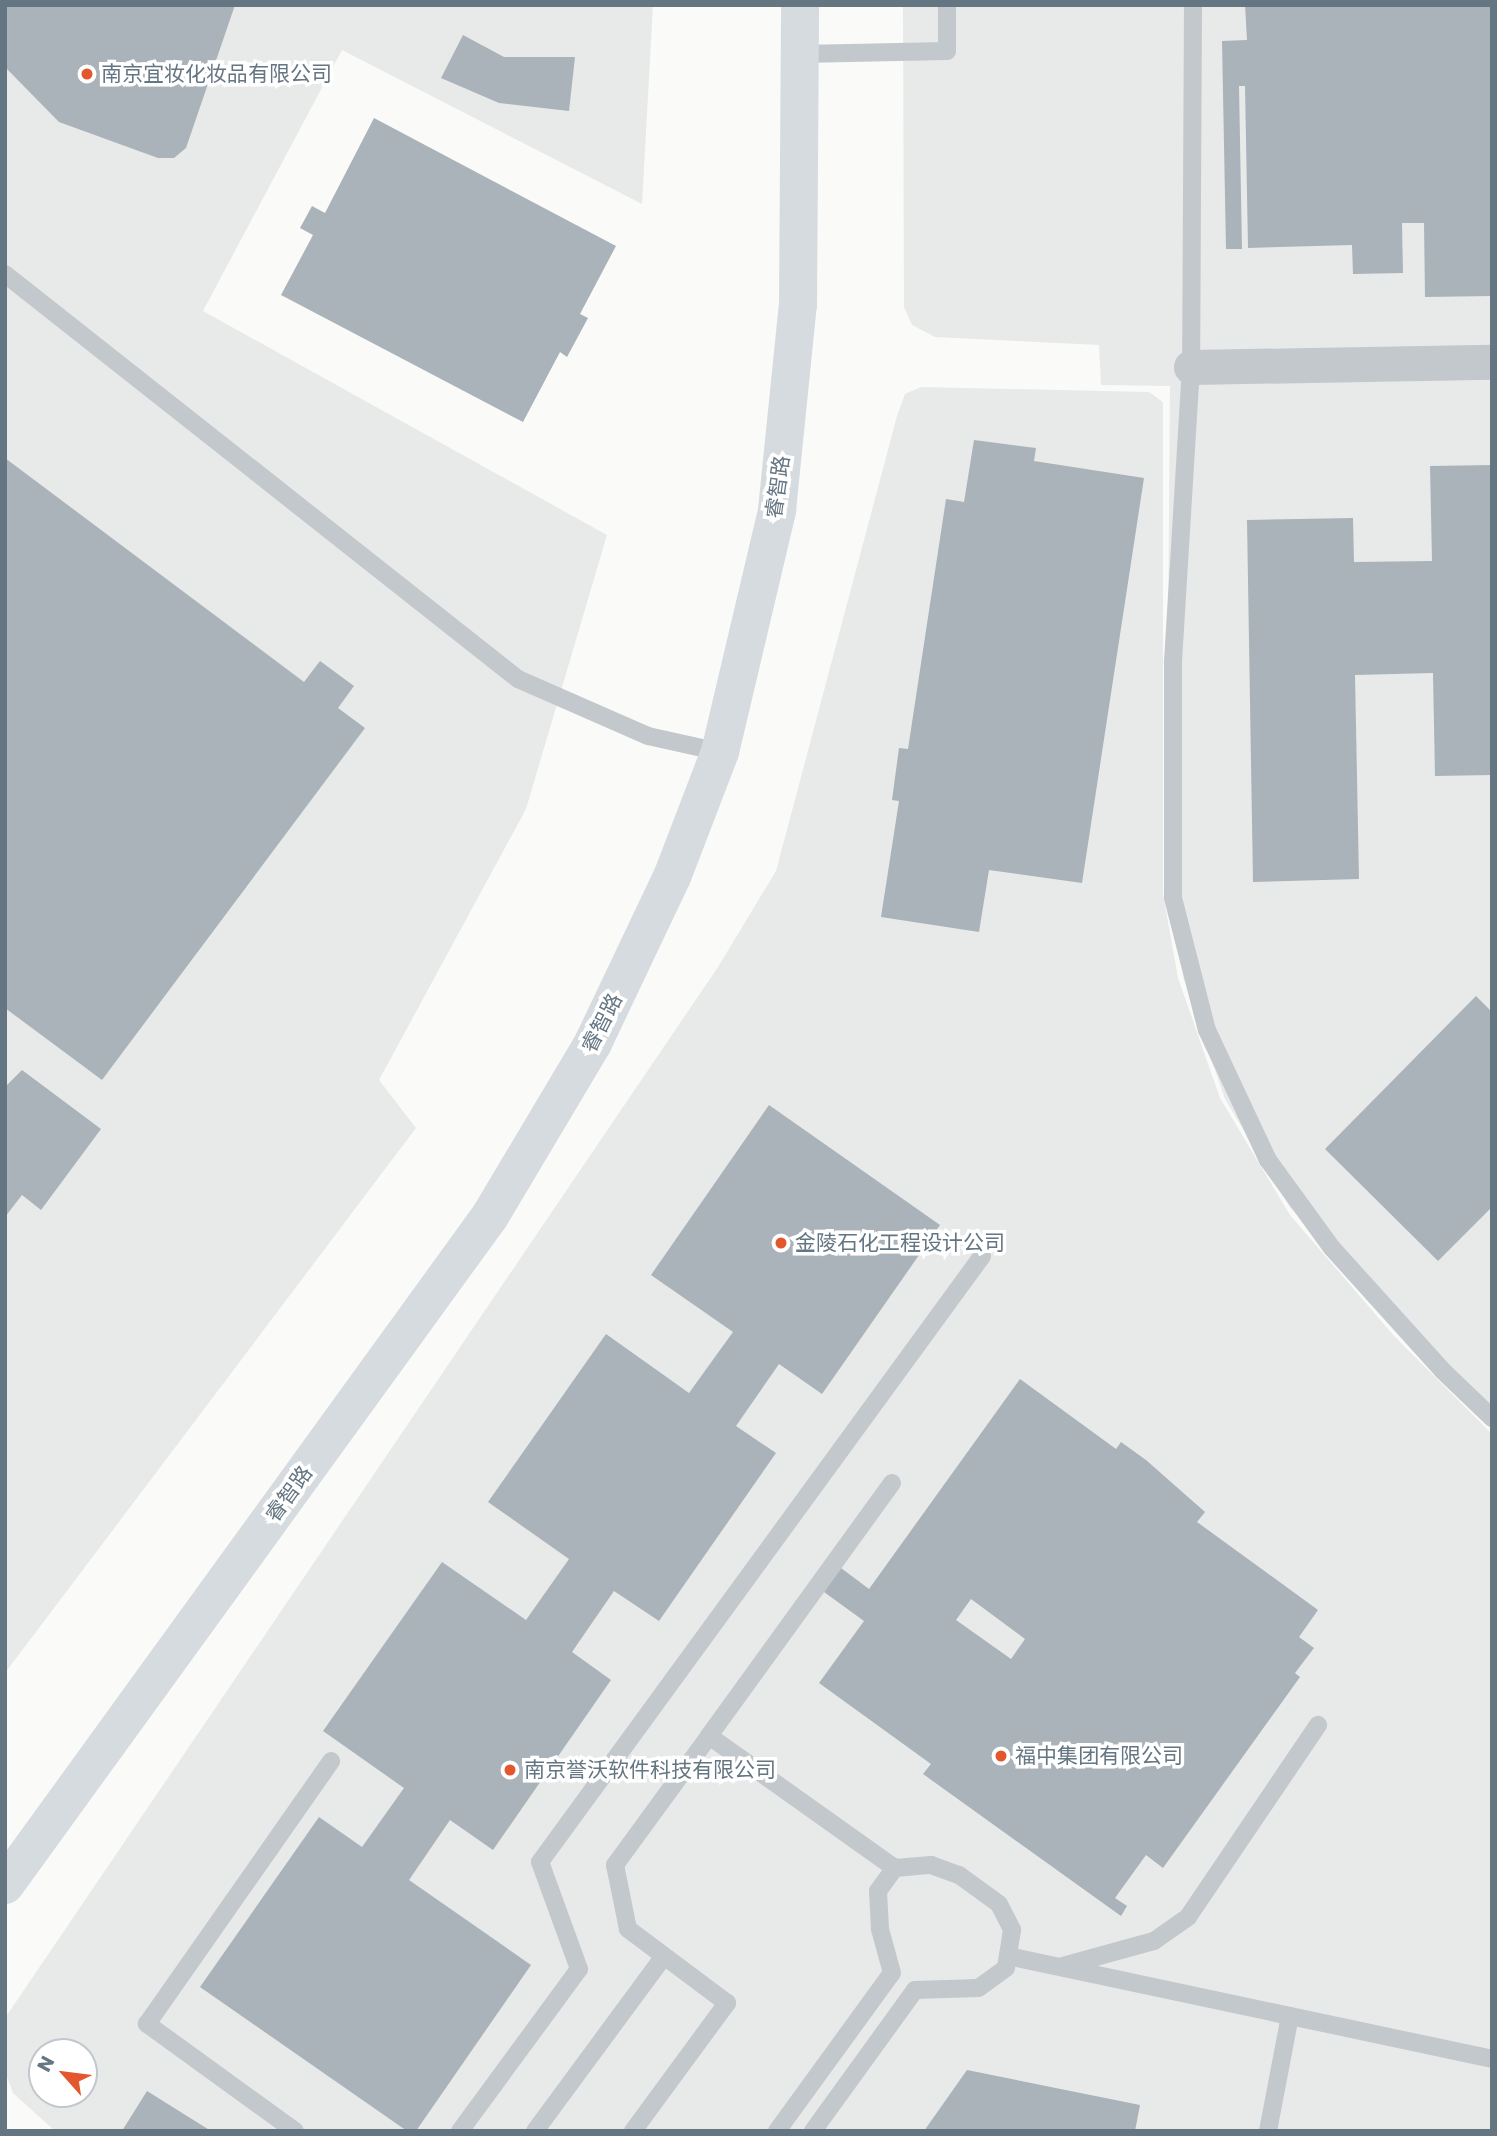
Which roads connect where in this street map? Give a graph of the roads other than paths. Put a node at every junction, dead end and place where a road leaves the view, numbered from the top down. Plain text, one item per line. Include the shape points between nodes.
1 (800, 5) edge
2 (947, 5) edge
3 (1193, 5) edge
4 (800, 54) junction
5 (5, 274) edge
6 (1492, 362) edge
7 (1191, 368) junction
8 (720, 752) junction
9 (982, 1255) dead end
10 (1492, 1418) edge
11 (892, 1483) dead end
12 (1318, 1725) dead end
13 (709, 1736) junction
14 (331, 1761) dead end
15 (895, 1868) junction
16 (5, 1885) edge
17 (664, 1956) junction
18 (1008, 1956) junction
19 (1060, 1966) junction
20 (1290, 2016) junction
21 (1492, 2059) edge
22 (295, 2131) edge
23 (460, 2131) edge
24 (535, 2131) edge
25 (634, 2131) edge
26 (777, 2131) edge
27 (813, 2131) edge
28 (1268, 2131) edge

1 - 4 street, 睿智路
2 - 4 lane via 947,51
3 - 7 lane
4 - 8 street, 睿智路 via 798,305 777,510
5 - 8 lane via 518,679 648,736
6 - 7 street
7 - 10 lane via 1173,663 1172,898 1207,1030 1268,1160 1332,1248
8 - 16 street, 睿智路 via 672,877 593,1043 490,1216
9 - 23 lane via 540,1862 579,1969
11 - 13 lane
12 - 19 lane via 1188,1917 1154,1941
13 - 15 lane
13 - 17 lane via 615,1865 628,1929
14 - 22 lane via 147,2024
15 - 18 lane via 931,1865 959,1875 999,1904 1012,1930
15 - 26 lane via 878,1891 880,1929 892,1973
17 - 24 lane
17 - 25 lane via 727,2003
18 - 19 lane
18 - 27 lane via 1006,1968 978,1988 915,1990
19 - 20 lane
20 - 21 lane
20 - 28 lane

